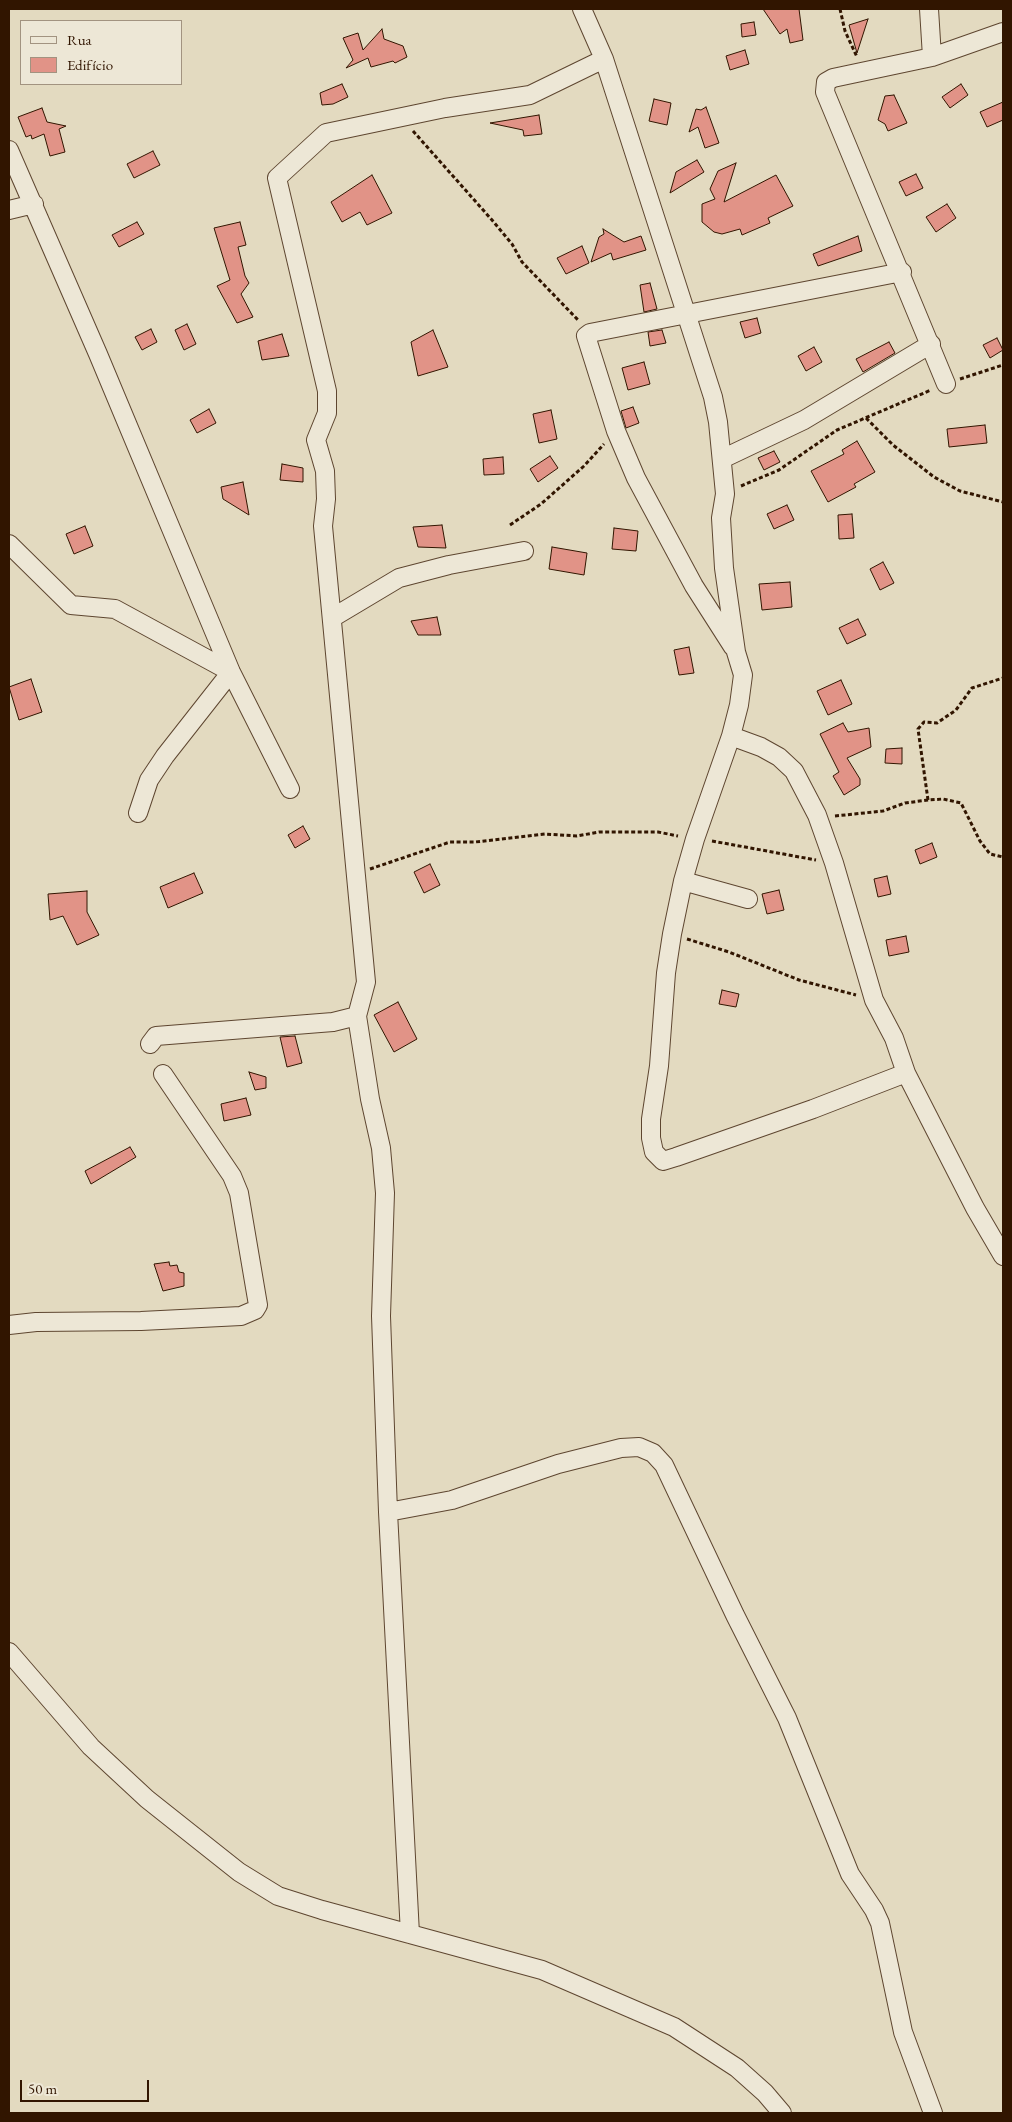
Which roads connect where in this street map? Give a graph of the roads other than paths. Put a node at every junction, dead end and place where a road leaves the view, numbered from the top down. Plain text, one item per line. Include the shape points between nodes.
1 (582, 9) edge
2 (929, 9) edge
3 (1003, 32) edge
4 (932, 57) junction
5 (604, 59) junction
6 (9, 150) edge
7 (34, 204) junction
8 (9, 210) edge
9 (902, 272) junction
10 (687, 315) junction
11 (931, 344) junction
12 (946, 384) road end
13 (722, 459) junction
14 (9, 544) edge
15 (524, 551) dead end
16 (332, 618) junction
17 (736, 652) junction
18 (231, 672) junction
19 (731, 736) junction
20 (290, 789) dead end
21 (138, 813) dead end
22 (683, 881) junction
23 (748, 899) dead end
24 (357, 1016) junction
25 (150, 1044) dead end
26 (906, 1072) junction
27 (163, 1074) dead end
28 (1003, 1256) edge
29 (9, 1325) edge
30 (388, 1512) junction
31 (9, 1652) edge
32 (410, 1934) junction
33 (782, 2113) edge
34 (933, 2113) edge

1 - 5 street
2 - 4 street
3 - 4 street
4 - 9 street via 832,78 826,82 825,92
5 - 10 street
5 - 16 street via 530,95 326,133 278,178 327,391 327,413 316,440 325,471 323,526
6 - 7 street
7 - 8 street
7 - 18 street
9 - 10 street
9 - 11 street
10 - 13 street via 713,397
10 - 17 street via 586,336 616,431 654,513 694,586
11 - 12 street
11 - 13 street via 804,420
13 - 17 street via 725,494 723,552
14 - 18 street via 71,605 115,609
15 - 16 street via 399,578
16 - 24 street via 355,876 366,957 366,982
17 - 19 street via 743,675
18 - 20 street
18 - 21 street via 182,731 149,780
19 - 22 street
19 - 26 street via 761,747 794,770 817,815 874,1000 894,1038
22 - 23 street
22 - 26 street via 666,972 659,1066 651,1119 654,1152 663,1160 813,1109
24 - 25 street via 333,1022 156,1036
24 - 30 street via 381,1148 385,1193 382,1316
26 - 28 street
27 - 29 street via 232,1176 239,1193 258,1306 241,1316
30 - 32 street
30 - 34 street via 452,1500 558,1464 621,1448 638,1447 653,1453 664,1465 734,1615 787,1718 850,1874 880,1924 903,2032
31 - 32 street via 91,1747 147,1799 239,1872 278,1896
32 - 33 street via 542,1970 674,2027 737,2068

